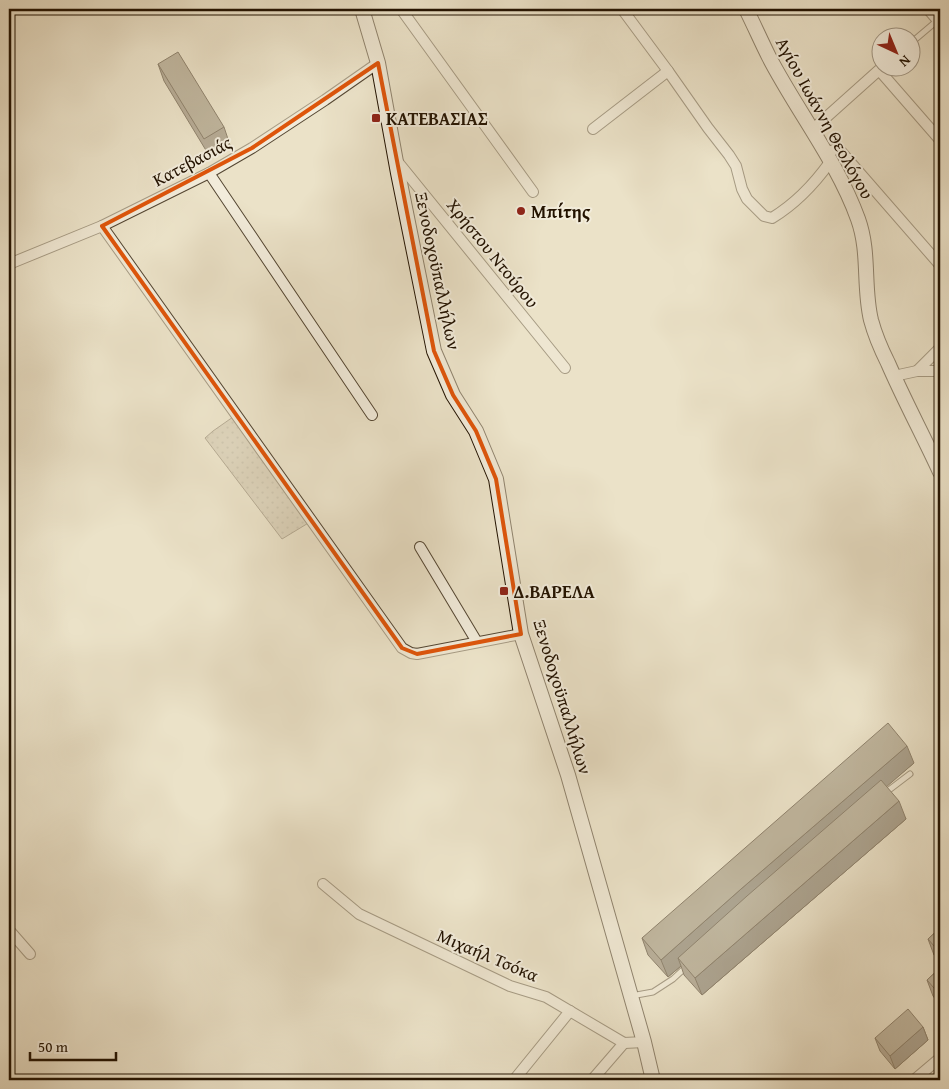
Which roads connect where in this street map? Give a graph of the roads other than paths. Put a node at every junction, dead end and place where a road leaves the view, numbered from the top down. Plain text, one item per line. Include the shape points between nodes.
1 (362, 9) edge
2 (402, 9) edge
3 (622, 9) edge
4 (746, 9) edge
5 (928, 9) edge
6 (939, 21) edge
7 (922, 34) edge
8 (378, 63) junction
9 (668, 71) junction
10 (872, 77) edge
11 (888, 78) edge
12 (593, 129) dead end
13 (812, 130) junction
14 (940, 140) edge
15 (828, 158) junction
16 (395, 160) junction
17 (209, 172) junction
18 (533, 192) dead end
19 (102, 226) junction
20 (9, 264) edge
21 (940, 265) edge
22 (940, 348) edge
23 (565, 368) dead end
24 (917, 371) junction
25 (940, 371) edge
26 (894, 376) junction
27 (372, 415) dead end
28 (940, 472) edge
29 (420, 547) dead end
30 (521, 634) junction
31 (477, 642) junction
32 (910, 774) dead end
33 (883, 795) edge
34 (323, 884) dead end
35 (9, 930) edge
36 (30, 954) dead end
37 (694, 960) edge
38 (631, 996) junction
39 (570, 1011) junction
40 (624, 1042) junction
41 (644, 1042) junction
42 (940, 1058) edge
43 (514, 1080) edge
44 (592, 1080) edge
45 (653, 1080) edge
46 (914, 1080) edge

1 - 8 street, Ξενοδοχοϋπαλλήλων
2 - 18 street
3 - 9 street
4 - 13 street, Αγίου Ιωάννη Θεολόγου via 769,58
5 - 6 street
6 - 7 lane
8 - 16 street, Ξενοδοχοϋπαλλήλων
8 - 17 street, Κατεβασιάς via 252,148
9 - 12 street
9 - 15 street via 736,166 747,199 764,216 772,218 812,184
10 - 13 street
11 - 14 street
13 - 15 street, Αγίου Ιωάννη Θεολόγου
15 - 21 street via 838,148
15 - 26 street, Αγίου Ιωάννη Θεολόγου via 862,231 871,319
16 - 23 street, Χρήστου Ντούρου
16 - 30 street, Ξενοδοχοϋπαλλήλων via 434,351 453,395 476,431 496,479
17 - 19 street, Κατεβασιάς
17 - 27 street
19 - 20 street, Κατεβασιάς
19 - 31 street via 402,648 417,654
22 - 24 street
24 - 25 street
24 - 26 street
26 - 28 street, Αγίου Ιωάννη Θεολόγου
29 - 31 street
30 - 31 street
30 - 38 street, Ξενοδοχοϋπαλλήλων via 568,775
32 - 33 lane
34 - 39 street, Μιχαήλ Τσόκα via 359,914 510,986 546,997
35 - 36 street
37 - 38 lane via 653,992
38 - 41 street, Ξενοδοχοϋπαλλήλων
39 - 40 street, Μιχαήλ Τσόκα
39 - 43 street
40 - 41 street, Μιχαήλ Τσόκα
40 - 44 street
41 - 45 street, Ξενοδοχοϋπαλλήλων
42 - 46 street

